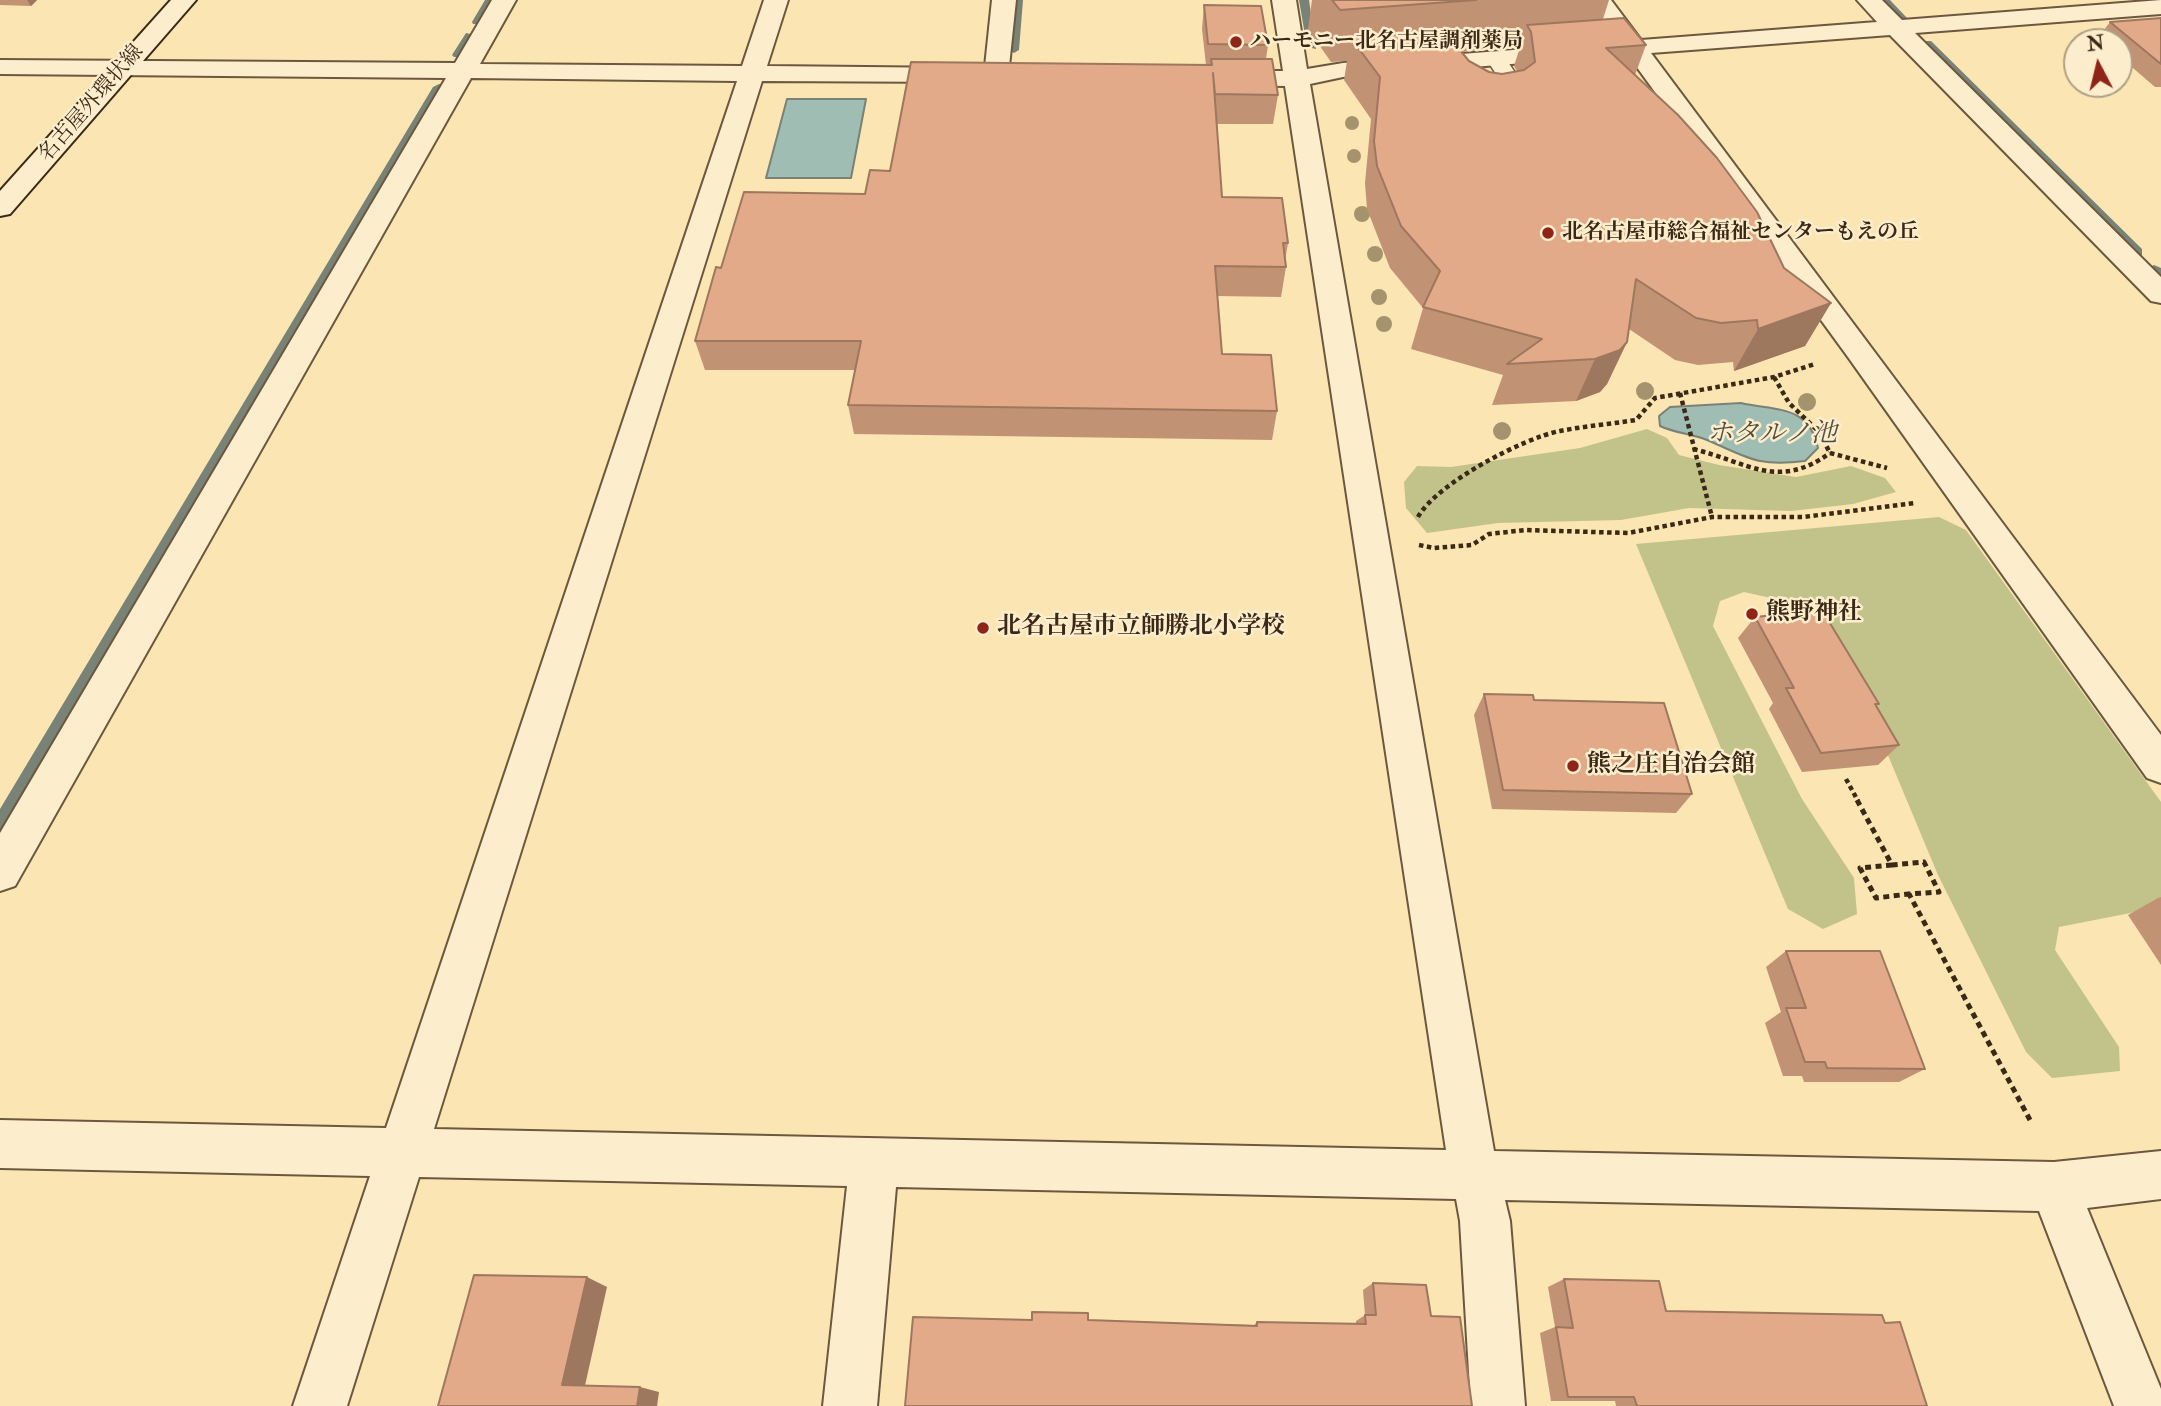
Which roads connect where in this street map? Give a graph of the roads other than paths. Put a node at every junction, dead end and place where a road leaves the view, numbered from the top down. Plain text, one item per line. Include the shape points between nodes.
1 (184, 0) edge
2 (504, 0) edge
3 (776, 0) edge
4 (1004, 0) edge
5 (1284, 0) edge
6 (1600, 0) edge
7 (1869, 0) edge
8 (2161, 8) edge
9 (1898, 30) junction
10 (1636, 50) junction
11 (1497, 60) junction
12 (0, 67) edge
13 (124, 68) junction
14 (463, 71) junction
15 (752, 74) junction
16 (996, 76) junction
17 (1023, 76) edge
18 (1194, 78) edge
19 (1296, 79) junction
20 (1483, 108) edge
21 (0, 208) edge
22 (2161, 262) edge
23 (2132, 265) junction
24 (2161, 294) edge
25 (2161, 766) edge
26 (0, 872) edge
27 (0, 1144) edge
28 (402, 1152) junction
29 (874, 1162) junction
30 (1476, 1175) junction
31 (2161, 1175) edge
32 (2054, 1187) junction
33 (320, 1406) edge
34 (850, 1406) edge
35 (1498, 1406) edge
36 (2141, 1406) edge

1 - 13 street, 名古屋外環状線
2 - 14 street
3 - 15 street
4 - 16 street
5 - 19 street
6 - 10 street
7 - 9 street
8 - 9 street
9 - 10 street
9 - 23 street
10 - 11 street
10 - 25 street
11 - 19 street via 1445,71 1343,70
11 - 20 lane via 1506,75 1510,102 1501,108
12 - 13 street
13 - 14 street
13 - 21 street, 名古屋外環状線
14 - 15 street
14 - 26 street
15 - 16 street
15 - 28 street
16 - 17 street
18 - 19 street
19 - 30 street via 1389,543 1463,1115
22 - 23 street
23 - 24 street
27 - 28 street
28 - 29 street
28 - 33 street
29 - 30 street
29 - 34 street
30 - 32 street
30 - 35 street via 1485,1221
31 - 32 street
32 - 36 street

